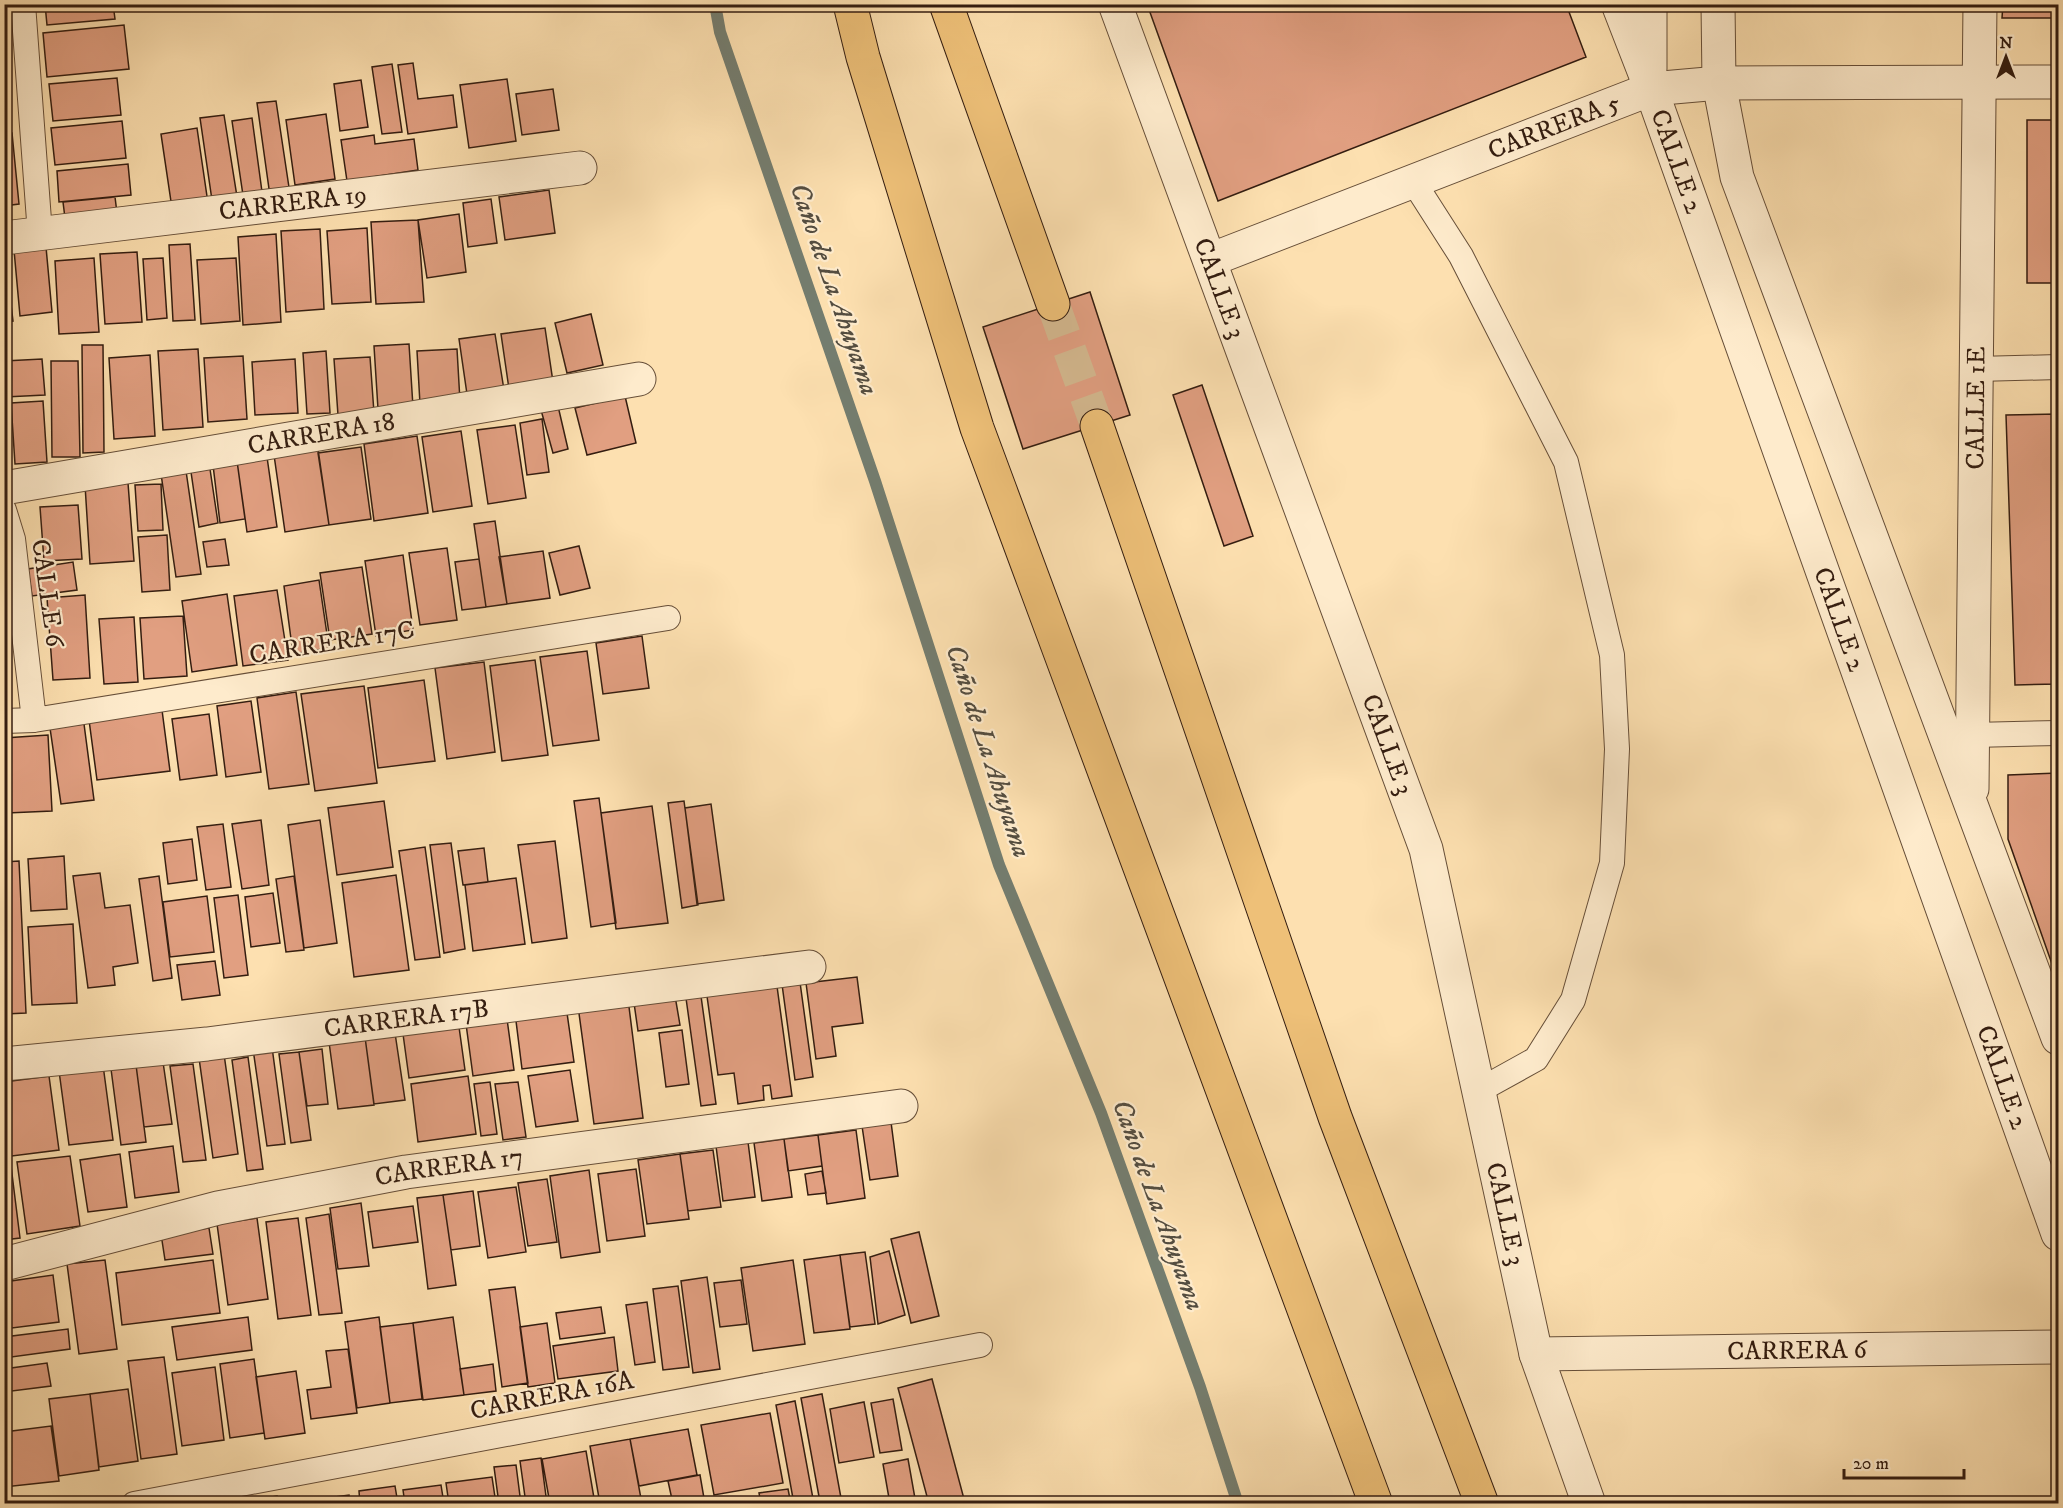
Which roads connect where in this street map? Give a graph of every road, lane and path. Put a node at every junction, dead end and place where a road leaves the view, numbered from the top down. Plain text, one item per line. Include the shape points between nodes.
1 (23, 4) edge
2 (850, 4) edge
3 (946, 4) edge
4 (1115, 4) edge
5 (1618, 4) edge
6 (1650, 4) edge
7 (1718, 4) edge
8 (1980, 4) edge
9 (1981, 82) junction
10 (2058, 82) edge
11 (1719, 83) junction
12 (1651, 88) junction
13 (580, 168) dead end
14 (1413, 181) junction
15 (40, 234) junction
16 (4, 238) edge
17 (1210, 260) junction
18 (1053, 304) tunnel mouth
19 (2058, 367) edge
20 (1977, 369) junction
21 (639, 380) dead end
22 (1097, 426) tunnel mouth
23 (4, 488) edge
24 (4, 510) edge
25 (668, 618) dead end
26 (34, 720) junction
27 (4, 722) edge
28 (2058, 733) edge
29 (1973, 735) junction
30 (1972, 810) junction
31 (808, 967) dead end
32 (2058, 1038) edge
33 (4, 1064) edge
34 (1480, 1090) junction
35 (901, 1106) dead end
36 (2058, 1234) edge
37 (4, 1264) edge
38 (980, 1345) dead end
39 (2058, 1347) edge
40 (1536, 1354) junction
41 (134, 1503) edge
42 (1376, 1503) edge
43 (1482, 1503) edge
44 (1589, 1503) edge

1 - 15 lane
2 - 42 main road via 977,428
3 - 18 main road
4 - 17 street, CALLE 3
5 - 12 street, CALLE 2
6 - 12 street
7 - 11 street, CALLE 2
8 - 9 street, CALLE 1E
9 - 10 street, CARRERA 5
9 - 11 street, CARRERA 5
9 - 20 street, CALLE 1E
11 - 12 street, CARRERA 5
11 - 30 street, CALLE 2 via 1737,177
12 - 14 street, CARRERA 5
12 - 36 street, CALLE 2
13 - 15 street, CARRERA 19
14 - 17 street, CARRERA 5
14 - 34 lane via 1461,256 1566,462 1612,655 1617,749 1612,863 1573,1000 1536,1059
15 - 16 street, CARRERA 19
17 - 34 street, CALLE 3 via 1426,849
19 - 20 lane
20 - 29 street, CALLE 1E
21 - 23 street, CARRERA 18
22 - 43 main road via 1335,1117
24 - 26 lane, CALLE 6 via 17,572
25 - 26 lane, CARRERA 17C
26 - 27 lane, CARRERA 17C
28 - 29 lane
29 - 30 street, CALLE 1E
30 - 32 street, CALLE 2
31 - 33 street, CARRERA 17B via 207,1044
34 - 40 street, CALLE 3
35 - 37 street, CARRERA 17 via 406,1172 218,1208
38 - 41 lane, CARRERA 16A
39 - 40 street, CARRERA 6
40 - 44 street, CALLE 3

